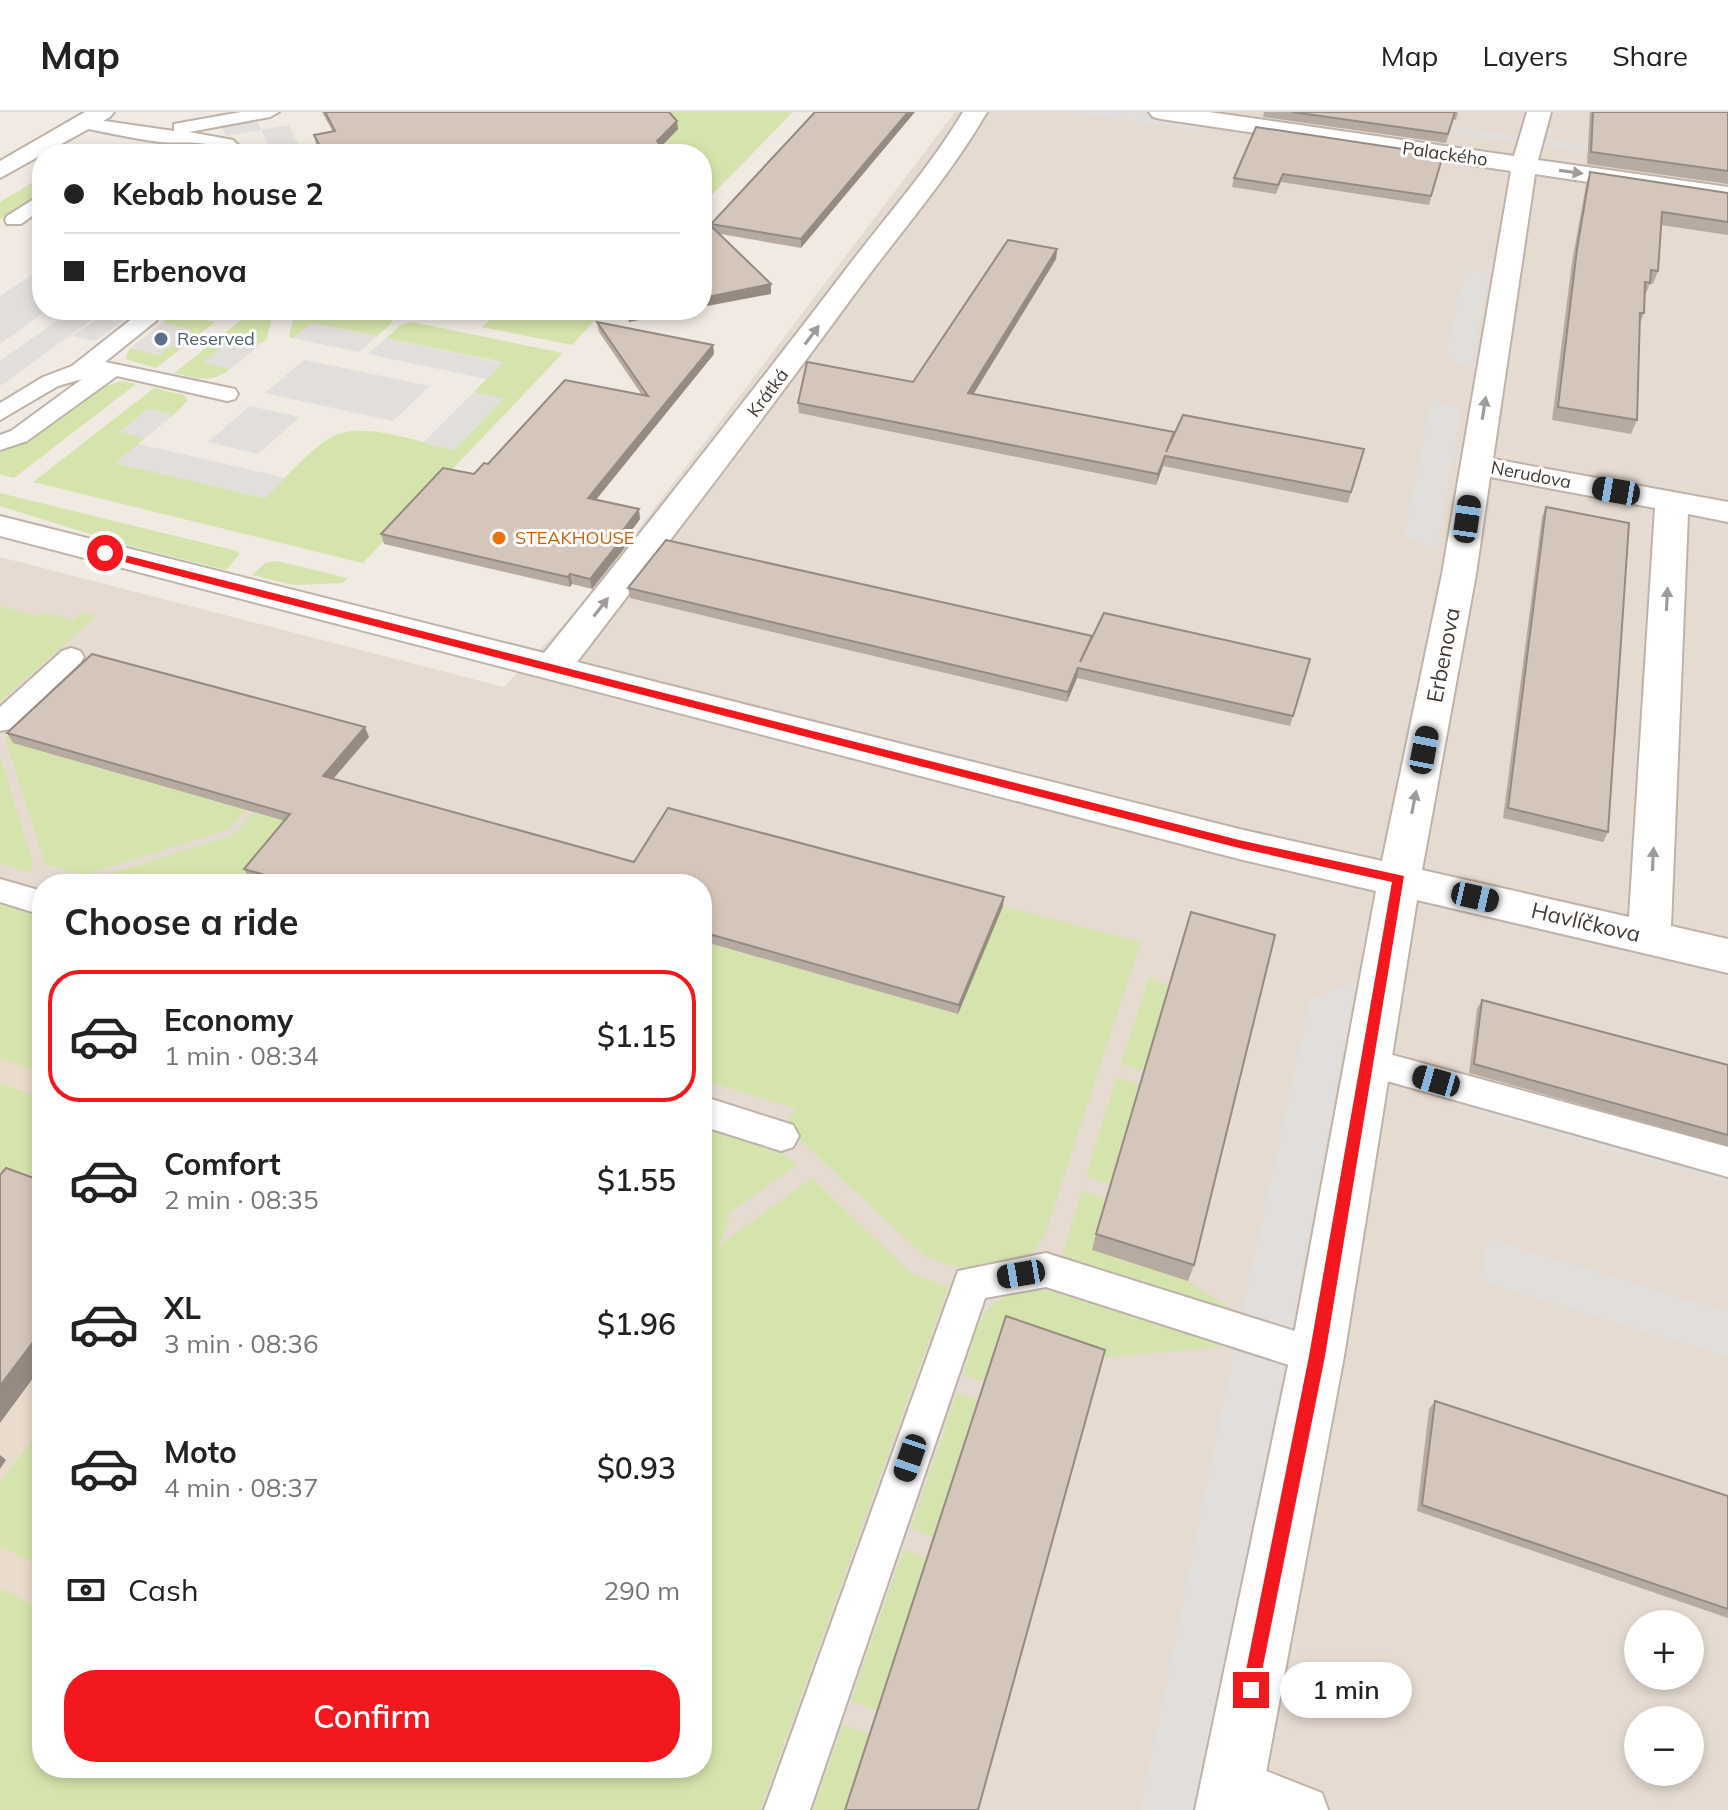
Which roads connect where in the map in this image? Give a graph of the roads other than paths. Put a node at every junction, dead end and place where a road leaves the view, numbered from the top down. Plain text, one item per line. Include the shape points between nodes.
1 (270, 112) edge
2 (975, 112) edge
3 (1161, 112) edge
4 (1283, 112) edge
5 (1539, 112) edge
6 (93, 117) edge
7 (152, 132) junction
8 (46, 144) edge
9 (146, 144) edge
10 (198, 144) edge
11 (32, 152) edge
12 (1526, 155) junction
13 (0, 171) edge
14 (1728, 174) edge
15 (1728, 195) edge
16 (144, 320) edge
17 (105, 365) junction
18 (227, 394) dead end
19 (0, 396) edge
20 (0, 413) edge
21 (0, 431) edge
22 (0, 443) edge
23 (1475, 465) junction
24 (1672, 501) junction
25 (1728, 512) edge
26 (0, 526) edge
27 (71, 657) dead end
28 (552, 668) junction
29 (0, 722) edge
30 (1399, 879) junction
31 (0, 890) edge
32 (32, 900) edge
33 (1649, 936) junction
34 (1728, 956) edge
35 (1367, 1062) junction
36 (712, 1114) edge
37 (781, 1136) dead end
38 (1728, 1162) edge
39 (1317, 1356) junction
40 (1230, 1795) edge
41 (787, 1810) edge
42 (1305, 1810) edge

1 - 7 lane
28 -> 2 street, Krátká via 947,159
3 - 12 street, Palackého
4 - 12 street, Palackého
5 - 12 street, Erbenova
6 - 7 lane
6 - 8 street
7 - 9 lane
7 - 10 lane
11 - 13 street
12 - 14 street, Palackého
12 -> 15 street, Palackého
23 -> 12 street, Erbenova
16 - 17 lane
17 - 18 lane
17 - 19 lane via 17,383
17 - 20 lane via 35,387
17 - 21 lane
17 - 22 lane via 99,377 19,436
23 - 24 street, Nerudova
30 -> 23 street, Erbenova
24 - 25 street, Nerudova
33 -> 24 street
26 - 28 street, Havlíčkova
27 - 29 lane
28 - 30 street, Havlíčkova via 1239,844
30 - 33 street, Havlíčkova
30 - 35 street, Erbenova
31 - 32 lane
33 - 34 street, Havlíčkova
35 - 38 lane
35 - 39 street, Erbenova
36 - 37 lane
39 - 40 street, Erbenova
39 - 41 lane via 1046,1270 971,1283
40 - 42 lane

